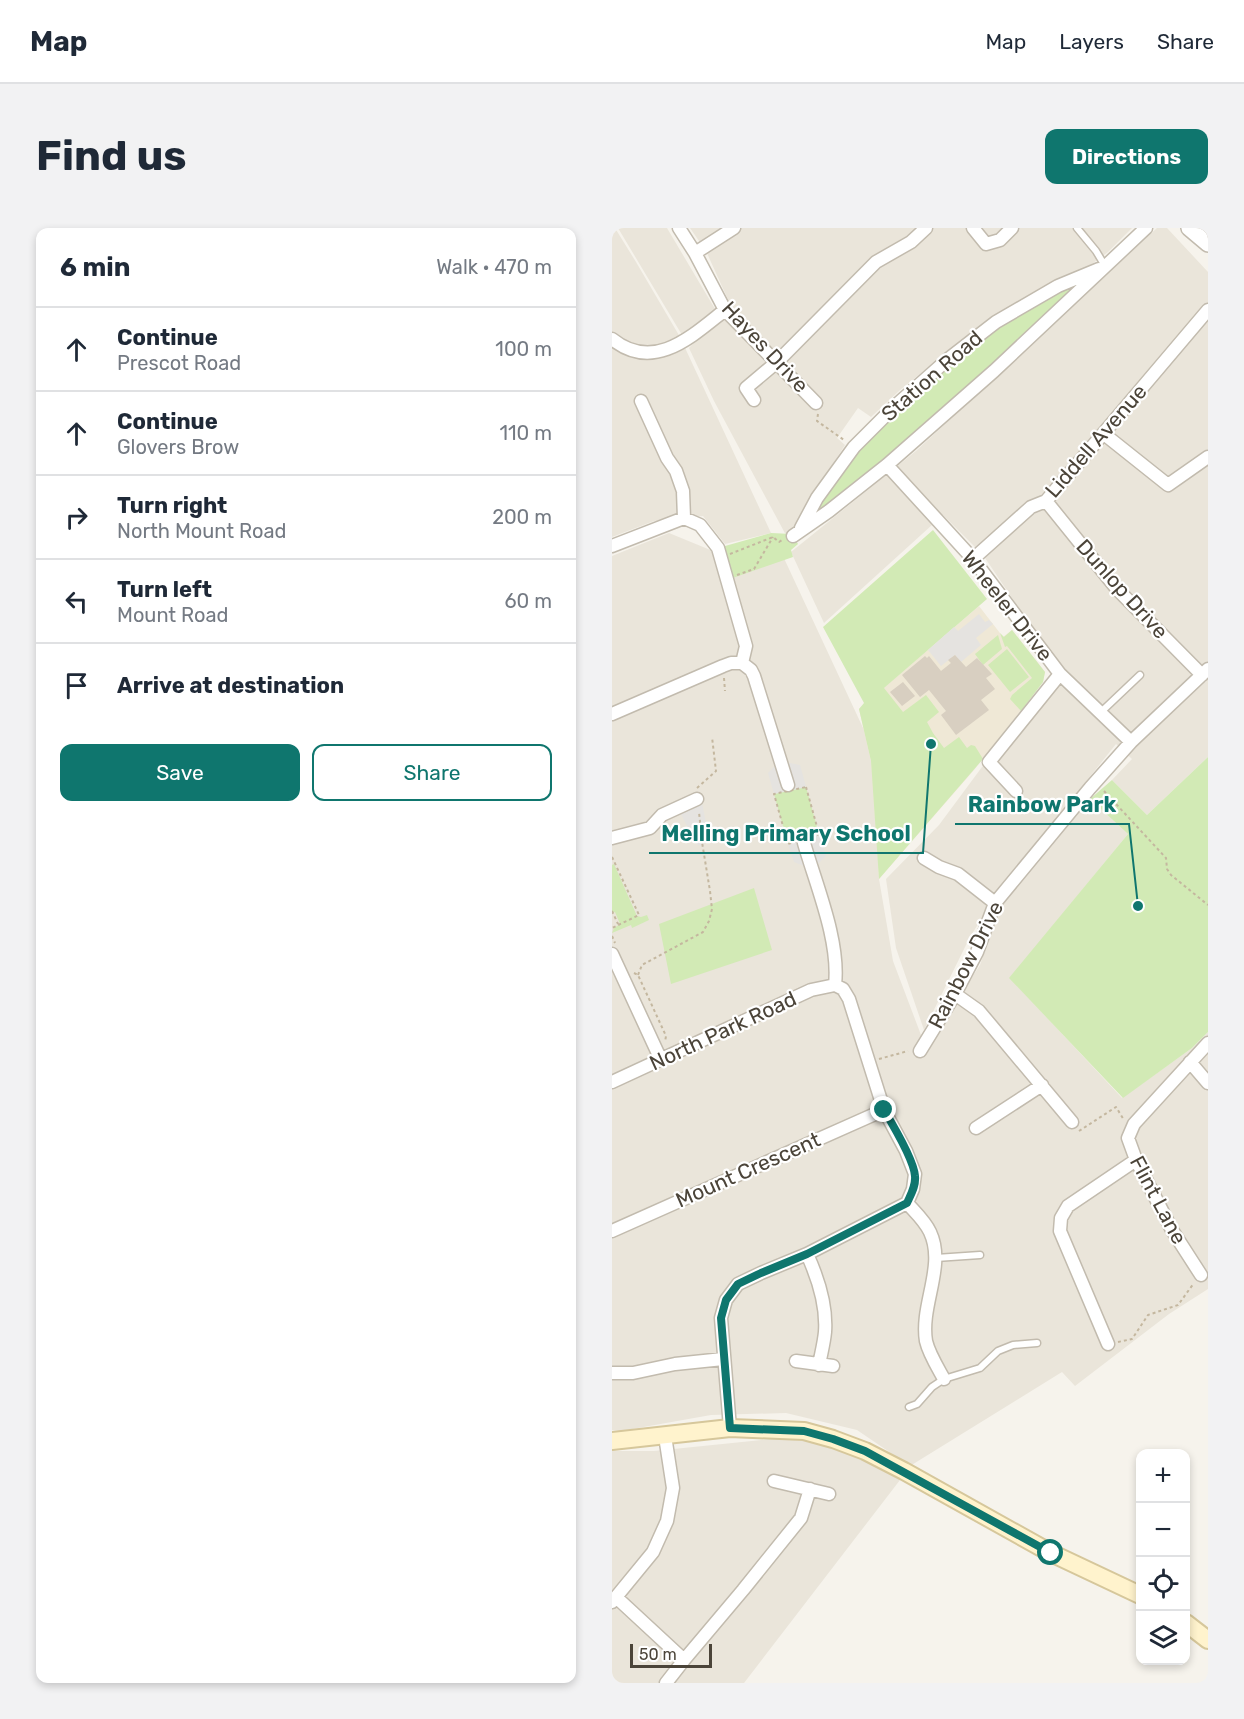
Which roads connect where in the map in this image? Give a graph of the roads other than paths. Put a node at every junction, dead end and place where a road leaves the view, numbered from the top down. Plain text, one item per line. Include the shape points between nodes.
1 (679, 228) edge
2 (734, 228) edge
3 (926, 228) edge
4 (973, 228) edge
5 (1012, 228) edge
6 (1077, 228) edge
7 (1146, 228) edge
8 (1189, 228) edge
9 (1208, 244) edge
10 (695, 253) junction
11 (1106, 267) junction
12 (1208, 309) edge
13 (725, 310) junction
14 (612, 339) edge
15 (777, 362) junction
16 (754, 400) dead end
17 (641, 401) dead end
18 (816, 403) road end
19 (1104, 434) junction
20 (1208, 457) edge
21 (887, 465) junction
22 (817, 498) junction
23 (1046, 501) junction
24 (829, 511) junction
25 (684, 518) junction
26 (612, 546) edge
27 (973, 559) junction
28 (742, 663) junction
29 (1205, 672) edge
30 (1060, 674) junction
31 (1140, 675) dead end
32 (1101, 712) junction
33 (612, 714) edge
34 (1131, 742) junction
35 (788, 785) dead end
36 (1016, 791) dead end
37 (697, 799) road end
38 (612, 838) edge
39 (804, 843) dead end
40 (924, 858) dead end
41 (995, 903) junction
42 (612, 954) edge
43 (835, 985) junction
44 (955, 994) junction
45 (1208, 1043) edge
46 (921, 1049) road end
47 (661, 1060) junction
48 (1190, 1062) junction
49 (612, 1082) edge
50 (1208, 1083) edge
51 (1042, 1085) junction
52 (884, 1110) junction
53 (1072, 1122) road end
54 (976, 1128) dead end
55 (1136, 1160) junction
56 (907, 1203) junction
57 (612, 1231) edge
58 (807, 1254) junction
59 (980, 1255) dead end
60 (936, 1258) junction
61 (1201, 1275) road end
62 (1037, 1342) dead end
63 (1108, 1344) road end
64 (723, 1359) junction
65 (796, 1361) dead end
66 (819, 1365) junction
67 (833, 1366) dead end
68 (612, 1373) edge
69 (944, 1379) junction
70 (909, 1407) dead end
71 (730, 1428) junction
72 (665, 1436) junction
73 (612, 1441) edge
74 (774, 1481) dead end
75 (810, 1489) junction
76 (829, 1494) dead end
77 (1136, 1593) edge
78 (615, 1600) edge
79 (1190, 1627) edge
80 (1208, 1640) edge
81 (684, 1660) junction
82 (666, 1683) edge

1 - 10 street, Hayes Drive
2 - 10 street
3 - 15 street via 911,242 876,262
4 - 5 street via 986,244 1000,240
6 - 11 lane
7 - 11 street, Station Road
8 - 9 street
10 - 13 street, Hayes Drive
11 - 21 street, Station Road
11 - 22 street, Station Road via 1058,286 996,322 947,360 854,447
12 - 19 street, Liddell Avenue
13 - 14 street via 663,352 639,351
13 - 15 street, Hayes Drive
15 - 16 street via 746,388
15 - 18 street, Hayes Drive
17 - 25 street via 676,471 683,491
19 - 20 street via 1168,485
19 - 23 street, Liddell Avenue
21 - 24 street, Station Road
21 - 27 street, Wheeler Drive
22 - 24 street
22 - 24 street, Station Road via 796,534
23 - 27 street, Liddell Avenue via 1032,507
23 - 29 street, Dunlop Drive via 1117,589
25 - 26 street
25 - 28 street via 700,525 718,548 746,646
27 - 30 street, Wheeler Drive
28 - 33 street via 723,666
28 - 35 street via 754,676
29 - 34 street, Rainbow Drive
30 - 32 street, Wheeler Drive
30 - 36 street via 989,762
31 - 32 lane
32 - 34 street, Wheeler Drive
34 - 41 street, Rainbow Drive
37 - 38 street via 662,815 650,828
39 - 43 street via 834,947
40 - 41 street via 958,873
41 - 44 street, Rainbow Drive
42 - 47 street
43 - 47 street, North Park Road via 811,990
43 - 52 street via 849,999
44 - 46 street, Rainbow Drive
44 - 51 street via 979,1011
45 - 48 street, Flint Lane
47 - 49 street, North Park Road
48 - 50 street
48 - 55 street, Flint Lane via 1134,1124 1128,1138
51 - 53 street
51 - 54 street
52 - 56 street via 915,1174 914,1189
52 - 57 street, Mount Crescent
55 - 61 street, Flint Lane via 1172,1230
55 - 63 street via 1068,1206 1059,1225
56 - 58 street
56 - 60 street via 930,1231
58 - 64 street via 738,1284 726,1300 721,1318
58 - 66 street via 822,1297 825,1330
59 - 60 lane
60 - 69 street via 926,1313 926,1342
62 - 69 lane via 998,1351 980,1368
64 - 68 street
64 - 71 street
65 - 66 street
66 - 67 street
69 - 70 lane
71 - 72 main road
71 - 77 main road via 804,1431 865,1451 1051,1553
72 - 73 main road
72 - 78 street via 673,1488 667,1521 653,1552
74 - 75 street
75 - 76 street
75 - 81 street via 801,1518
78 - 81 street
79 - 80 main road
81 - 82 street

